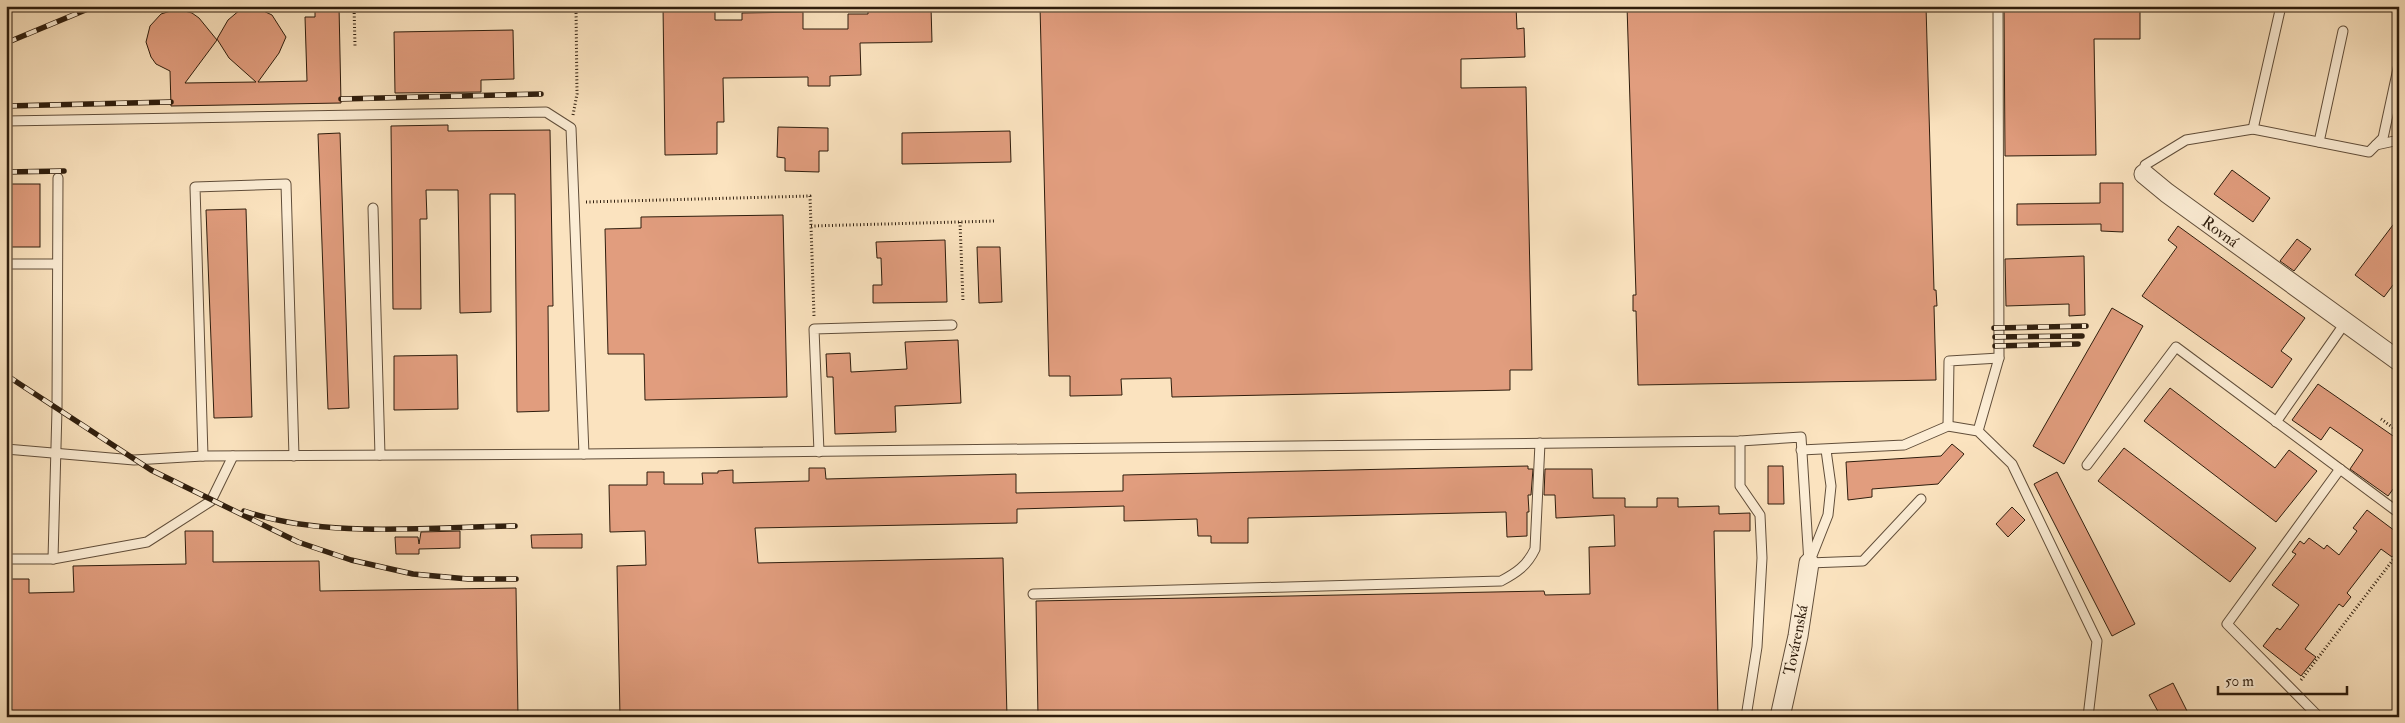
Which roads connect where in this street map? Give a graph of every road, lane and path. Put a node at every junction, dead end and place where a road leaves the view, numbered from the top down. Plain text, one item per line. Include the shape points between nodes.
1 (354, 6) edge
2 (576, 6) edge
3 (1998, 6) edge
4 (2282, 6) edge
5 (2343, 31) dead end
6 (355, 46) dead end
7 (2399, 64) edge
8 (6, 121) edge
9 (571, 128) junction
10 (2252, 129) junction
11 (2399, 140) edge
12 (2319, 142) junction
13 (2376, 145) junction
14 (2144, 174) joint
15 (58, 178) dead end
16 (574, 203) junction
17 (374, 208) dead end
18 (995, 221) dead end
19 (960, 222) junction
20 (811, 226) junction
21 (6, 264) edge
22 (57, 264) junction
23 (963, 301) dead end
24 (2345, 323) junction
25 (952, 325) dead end
26 (814, 330) junction
27 (1999, 358) junction
28 (2399, 361) edge
29 (2381, 419) dead end
30 (2276, 422) junction
31 (1948, 426) junction
32 (1978, 431) junction
33 (2399, 432) edge
34 (1740, 441) junction
35 (1540, 443) junction
36 (6, 449) edge
37 (1801, 450) junction
38 (1826, 450) junction
39 (819, 452) junction
40 (584, 454) junction
41 (54, 455) junction
42 (380, 455) junction
43 (203, 456) junction
44 (233, 456) junction
45 (294, 456) junction
46 (2087, 465) dead end
47 (2340, 469) junction
48 (1921, 499) dead end
49 (2399, 513) edge
50 (2399, 552) edge
51 (6, 559) edge
52 (52, 559) junction
53 (1809, 562) junction
54 (1033, 594) dead end
55 (2301, 680) dead end
56 (1746, 717) edge
57 (1780, 717) edge
58 (2088, 717) edge
59 (2319, 717) edge

1 - 6 path
2 - 9 path via 577,94
3 - 27 lane
4 - 10 lane
5 - 12 lane
7 - 13 lane via 2383,138
8 - 9 lane via 546,112
9 - 16 lane
10 - 12 lane, Rovná
10 - 14 lane, Rovná via 2186,140 2145,165
11 - 13 lane
12 - 13 lane, Rovná via 2369,152
14 - 24 street, Rovná
15 - 22 lane
16 - 20 path via 810,196
16 - 40 lane
17 - 42 lane
18 - 19 path
19 - 20 path
19 - 23 path
20 - 26 path
21 - 22 lane
22 - 41 lane
24 - 28 street, Rovná
24 - 30 lane
25 - 26 lane
26 - 39 lane
27 - 31 lane via 1948,361
27 - 32 lane
29 - 33 path
30 - 46 lane via 2176,347
30 - 47 lane
31 - 32 lane
31 - 38 lane via 1904,445
32 - 58 lane via 2012,464 2097,641
34 - 35 lane
34 - 37 lane via 1801,437
34 - 56 lane via 1740,486 1760,514 1762,558 1757,647
35 - 39 lane
35 - 54 lane via 1535,549 1519,571 1500,581
36 - 41 lane
37 - 38 lane
37 - 53 lane
38 - 53 lane via 1831,486 1828,514
39 - 40 lane
40 - 42 lane
41 - 43 lane via 134,460
41 - 52 lane
42 - 45 lane
43 - 44 lane
43 - 45 lane via 195,187 286,184
44 - 45 lane
44 - 52 lane via 211,501 147,542
47 - 49 lane
47 - 59 lane via 2227,624
48 - 53 lane via 1863,561
50 - 55 path
51 - 52 lane
53 - 57 street, Továrenská via 1798,636

